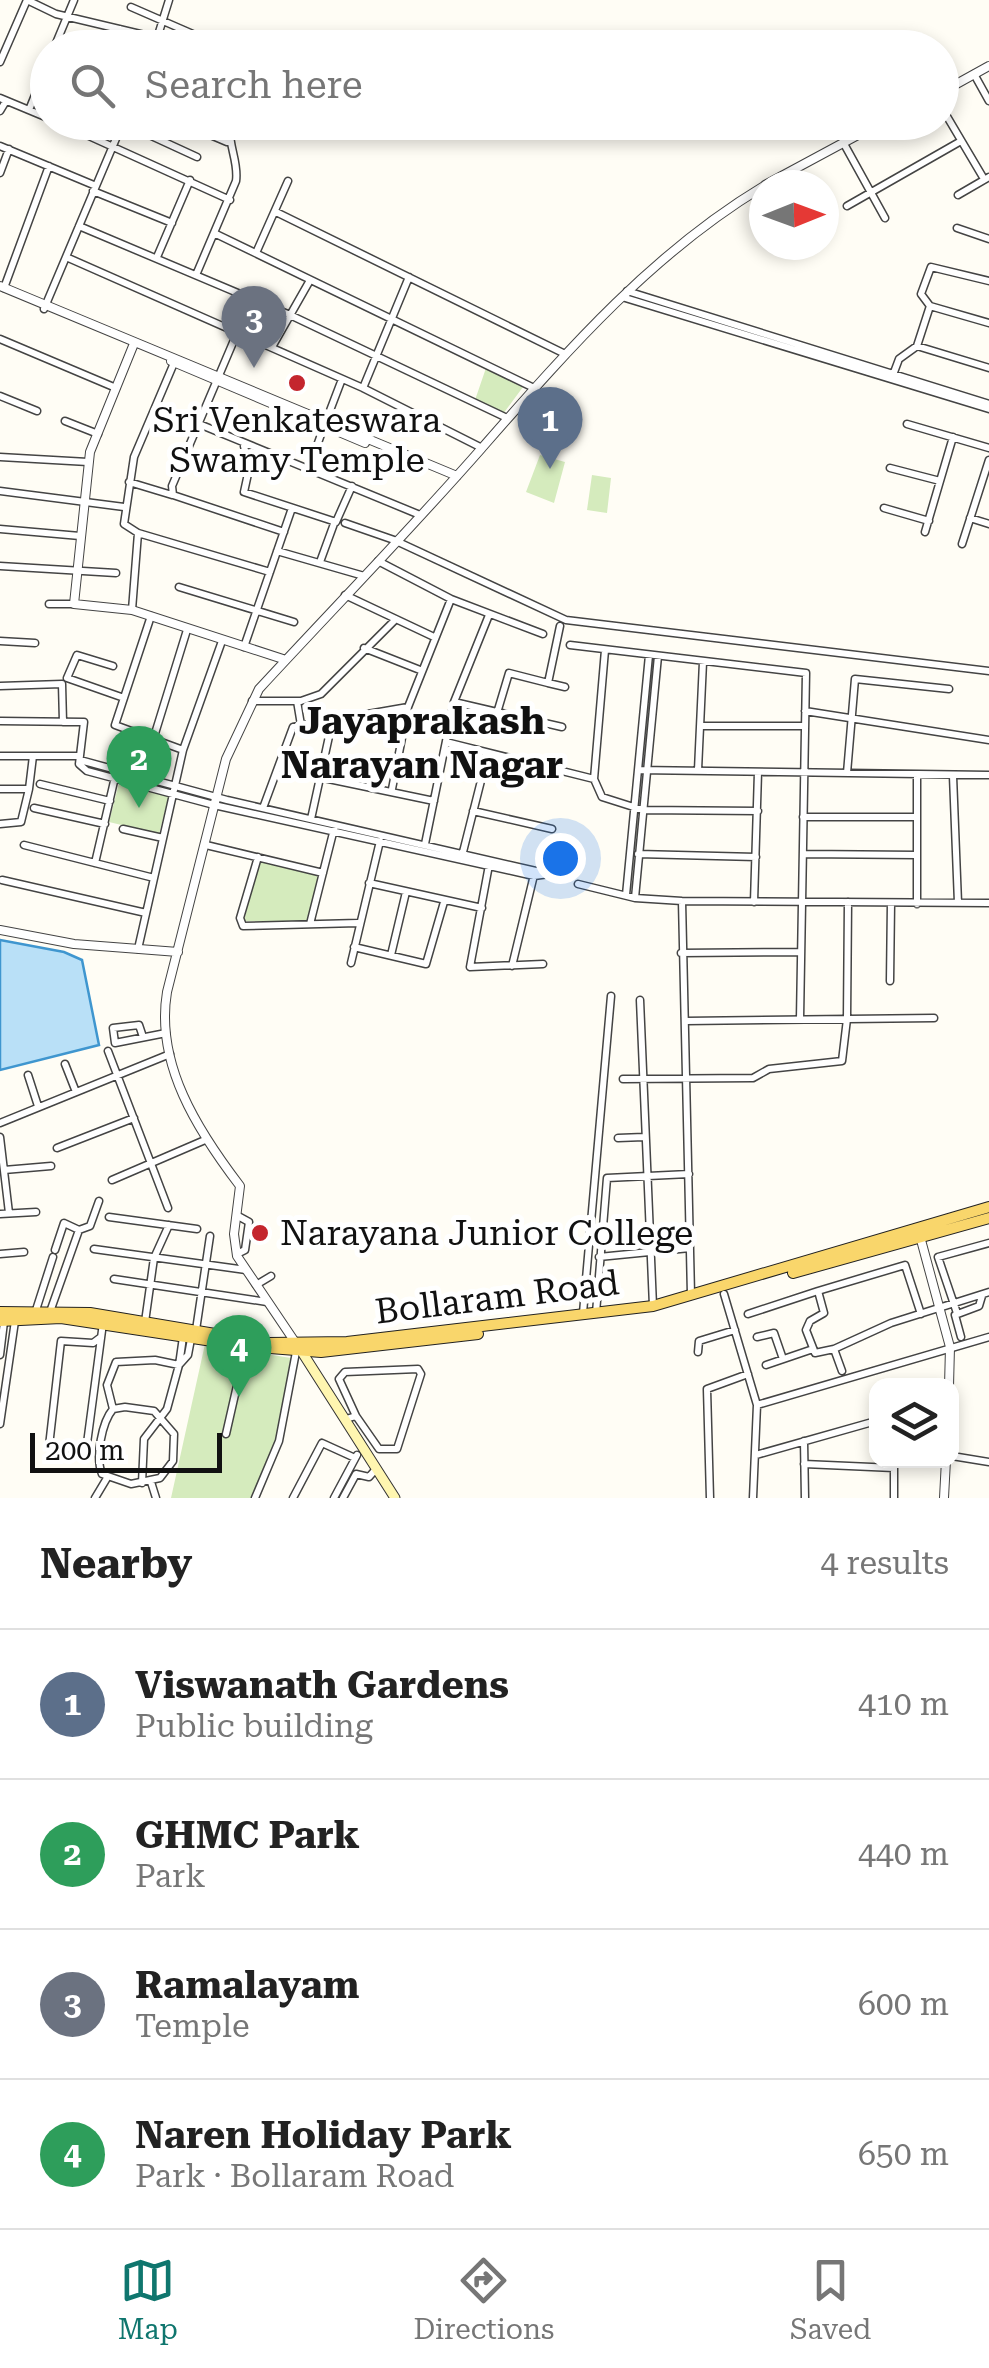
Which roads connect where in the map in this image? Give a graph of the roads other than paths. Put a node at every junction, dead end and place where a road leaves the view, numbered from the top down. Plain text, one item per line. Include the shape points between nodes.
1 (74, 0) edge
2 (170, 0) edge
3 (131, 7) dead end
4 (66, 16) junction
5 (164, 20) junction
6 (120, 29) edge
7 (61, 30) edge
8 (160, 30) edge
9 (186, 30) edge
10 (0, 62) edge
11 (989, 66) edge
12 (974, 74) junction
13 (959, 82) edge
14 (3, 100) edge
15 (989, 101) edge
16 (29, 110) edge
17 (0, 112) edge
18 (959, 138) edge
19 (98, 140) edge
20 (116, 140) edge
21 (160, 140) edge
22 (223, 140) edge
23 (847, 140) edge
24 (961, 141) junction
25 (228, 142) joint
26 (843, 142) junction
27 (0, 146) edge
28 (114, 147) junction
29 (9, 149) junction
30 (196, 156) dead end
31 (49, 166) junction
32 (792, 170) edge
33 (0, 173) edge
34 (987, 178) edge
35 (190, 180) junction
36 (288, 181) dead end
37 (94, 188) junction
38 (871, 192) junction
39 (958, 195) dead end
40 (749, 197) edge
41 (230, 200) junction
42 (847, 206) dead end
43 (276, 212) junction
44 (886, 218) dead end
45 (172, 222) junction
46 (79, 226) junction
47 (957, 228) dead end
48 (216, 234) junction
49 (989, 239) edge
50 (256, 253) junction
51 (66, 257) junction
52 (156, 257) junction
53 (196, 275) junction
54 (409, 278) junction
55 (989, 281) edge
56 (309, 282) junction
57 (1, 291) edge
58 (623, 293) junction
59 (930, 306) junction
60 (45, 307) junction
61 (290, 315) junction
62 (392, 319) junction
63 (989, 324) edge
64 (237, 333) junction
65 (0, 339) edge
66 (134, 346) junction
67 (917, 346) junction
68 (272, 348) junction
69 (563, 353) junction
70 (377, 354) junction
71 (174, 362) junction
72 (989, 368) edge
73 (892, 376) junction
74 (218, 378) junction
75 (342, 379) junction
76 (118, 388) junction
77 (363, 388) junction
78 (534, 388) junction
79 (1, 400) edge
80 (989, 406) edge
81 (37, 411) dead end
82 (507, 418) junction
83 (65, 421) dead end
84 (325, 423) junction
85 (199, 424) junction
86 (907, 424) dead end
87 (98, 434) junction
88 (953, 437) junction
89 (244, 446) junction
90 (482, 448) junction
91 (989, 448) edge
92 (0, 457) edge
93 (989, 460) edge
94 (88, 462) junction
95 (310, 468) junction
96 (890, 468) dead end
97 (455, 478) junction
98 (986, 480) edge
99 (940, 481) junction
100 (129, 482) junction
101 (352, 486) junction
102 (0, 491) edge
103 (174, 495) junction
104 (84, 500) junction
105 (124, 508) junction
106 (292, 508) junction
107 (884, 508) dead end
108 (420, 515) junction
109 (970, 518) junction
110 (335, 521) junction
111 (929, 521) junction
112 (345, 523) dead end
113 (989, 524) edge
114 (0, 529) edge
115 (284, 532) junction
116 (926, 532) dead end
117 (138, 533) junction
118 (80, 536) junction
119 (394, 540) junction
120 (962, 544) dead end
121 (277, 551) junction
122 (378, 561) junction
123 (320, 562) junction
124 (0, 566) edge
125 (76, 570) junction
126 (270, 572) junction
127 (116, 574) dead end
128 (364, 576) junction
129 (180, 588) dead end
130 (345, 595) junction
131 (451, 599) junction
132 (49, 604) dead end
133 (74, 604) junction
134 (132, 610) junction
135 (256, 612) junction
136 (151, 615) junction
137 (489, 615) junction
138 (395, 620) junction
139 (294, 622) dead end
140 (560, 626) dead end
141 (187, 630) junction
142 (543, 634) dead end
143 (434, 637) junction
144 (0, 641) edge
145 (222, 641) junction
146 (35, 642) dead end
147 (570, 646) dead end
148 (243, 648) junction
149 (364, 648) junction
150 (605, 650) junction
151 (654, 656) junction
152 (286, 660) junction
153 (703, 662) junction
154 (113, 666) dead end
155 (420, 670) junction
156 (989, 670) edge
157 (548, 683) junction
158 (0, 686) edge
159 (565, 688) dead end
160 (949, 688) dead end
161 (124, 698) junction
162 (252, 702) junction
163 (297, 702) junction
164 (454, 702) junction
165 (408, 707) junction
166 (805, 710) junction
167 (497, 713) junction
168 (850, 717) junction
169 (333, 718) junction
170 (0, 721) edge
171 (64, 722) junction
172 (301, 725) junction
173 (700, 726) junction
174 (804, 726) junction
175 (562, 728) dead end
176 (152, 740) junction
177 (989, 740) edge
178 (446, 742) junction
179 (184, 750) junction
180 (488, 754) junction
181 (0, 756) edge
182 (33, 756) junction
183 (80, 758) junction
184 (643, 770) junction
185 (698, 770) junction
186 (758, 772) junction
187 (804, 772) junction
188 (846, 773) junction
189 (116, 775) junction
190 (989, 775) edge
191 (918, 776) junction
192 (954, 776) junction
193 (320, 777) junction
194 (594, 779) junction
195 (40, 784) dead end
196 (0, 789) edge
197 (29, 789) junction
198 (392, 789) junction
199 (174, 790) junction
200 (434, 800) junction
201 (110, 801) junction
202 (215, 801) junction
203 (34, 808) dead end
204 (263, 808) junction
205 (639, 808) junction
206 (474, 811) junction
207 (758, 811) junction
208 (804, 817) junction
209 (917, 818) junction
210 (310, 819) junction
211 (0, 824) edge
212 (104, 824) junction
213 (123, 828) dead end
214 (334, 828) junction
215 (552, 829) dead end
216 (163, 838) junction
217 (381, 838) junction
218 (425, 844) junction
219 (24, 845) dead end
220 (206, 845) junction
221 (463, 852) junction
222 (634, 853) junction
223 (803, 854) junction
224 (917, 854) junction
225 (258, 857) junction
226 (756, 857) junction
227 (489, 862) junction
228 (95, 863) junction
229 (323, 872) junction
230 (154, 878) junction
231 (2, 880) edge
232 (368, 883) junction
233 (578, 884) dead end
234 (406, 892) junction
235 (626, 896) junction
236 (635, 898) junction
237 (682, 901) junction
238 (444, 902) junction
239 (754, 902) junction
240 (802, 902) junction
241 (848, 902) junction
242 (891, 903) junction
243 (958, 903) junction
244 (989, 903) edge
245 (917, 904) junction
246 (482, 908) junction
247 (146, 914) junction
248 (358, 923) junction
249 (310, 924) junction
250 (0, 930) edge
251 (354, 947) junction
252 (138, 949) junction
253 (178, 952) junction
254 (801, 952) junction
255 (681, 953) junction
256 (391, 955) junction
257 (351, 963) dead end
258 (543, 964) dead end
259 (512, 966) junction
260 (890, 981) dead end
261 (611, 996) dead end
262 (640, 1000) dead end
263 (934, 1018) dead end
264 (800, 1019) junction
265 (848, 1019) junction
266 (686, 1021) junction
267 (166, 1033) junction
268 (143, 1037) junction
269 (108, 1051) dead end
270 (170, 1054) junction
271 (65, 1064) dead end
272 (28, 1075) dead end
273 (120, 1076) junction
274 (623, 1078) dead end
275 (687, 1078) junction
276 (641, 1079) junction
277 (76, 1092) junction
278 (38, 1106) junction
279 (0, 1118) edge
280 (134, 1118) junction
281 (644, 1137) junction
282 (0, 1138) edge
283 (618, 1138) dead end
284 (205, 1140) junction
285 (57, 1148) dead end
286 (152, 1163) junction
287 (51, 1166) dead end
288 (4, 1170) junction
289 (689, 1174) junction
290 (645, 1176) junction
291 (112, 1180) dead end
292 (99, 1201) dead end
293 (168, 1208) dead end
294 (989, 1208) edge
295 (36, 1212) dead end
296 (4, 1214) edge
297 (109, 1216) dead end
298 (989, 1218) edge
299 (169, 1225) junction
300 (197, 1229) dead end
301 (79, 1230) junction
302 (210, 1236) dead end
303 (921, 1240) junction
304 (989, 1244) edge
305 (94, 1248) dead end
306 (690, 1248) junction
307 (24, 1252) dead end
308 (649, 1253) junction
309 (0, 1254) edge
310 (154, 1258) junction
311 (599, 1258) junction
312 (205, 1266) junction
313 (246, 1270) junction
314 (271, 1276) dead end
315 (114, 1279) dead end
316 (149, 1284) junction
317 (256, 1285) junction
318 (202, 1291) junction
319 (818, 1291) junction
320 (724, 1294) junction
321 (986, 1294) edge
322 (691, 1296) junction
323 (268, 1302) junction
324 (954, 1304) junction
325 (653, 1306) junction
326 (940, 1308) junction
327 (51, 1309) junction
328 (36, 1310) junction
329 (596, 1313) junction
330 (957, 1313) junction
331 (748, 1314) dead end
332 (922, 1314) junction
333 (582, 1315) junction
334 (5, 1318) edge
335 (144, 1322) junction
336 (103, 1323) junction
337 (735, 1330) junction
338 (190, 1335) junction
339 (758, 1337) dead end
340 (989, 1337) edge
341 (101, 1338) junction
342 (961, 1338) dead end
343 (246, 1346) junction
344 (950, 1347) junction
345 (834, 1348) junction
346 (298, 1350) junction
347 (812, 1350) junction
348 (698, 1352) dead end
349 (0, 1355) edge
350 (784, 1359) junction
351 (766, 1364) dead end
352 (179, 1365) junction
353 (842, 1371) dead end
354 (748, 1374) junction
355 (949, 1378) edge
356 (757, 1405) junction
357 (113, 1408) junction
358 (161, 1416) junction
359 (356, 1416) junction
360 (344, 1420) junction
361 (869, 1423) edge
362 (0, 1424) edge
363 (226, 1434) dead end
364 (804, 1441) junction
365 (358, 1453) junction
366 (756, 1455) junction
367 (959, 1460) edge
368 (989, 1462) edge
369 (804, 1464) junction
370 (869, 1464) edge
371 (894, 1468) edge
372 (948, 1468) edge
373 (376, 1469) junction
374 (108, 1478) junction
375 (146, 1482) junction
376 (95, 1498) edge
377 (156, 1498) edge
378 (256, 1498) edge
379 (292, 1498) edge
380 (334, 1498) edge
381 (343, 1498) edge
382 (395, 1498) edge
383 (710, 1498) edge
384 (753, 1498) edge
385 (804, 1498) edge
386 (894, 1498) edge
387 (944, 1498) edge

1 - 4 street
2 - 5 street
3 - 5 street
4 - 6 street
4 - 7 street
4 - 10 street via 26,0
5 - 8 street
5 - 9 street
11 - 12 street
12 - 13 street
12 - 15 street
14 - 16 street
14 - 17 street
18 - 24 street
19 - 28 street
20 - 28 street
21 - 30 street
22 - 25 street
23 - 26 street
24 - 34 street
24 - 38 street
25 - 41 street via 237,172
26 - 32 street
26 - 38 street
27 - 29 street
28 - 35 street
28 - 37 street
29 - 31 street
29 - 33 street
31 - 37 street
31 - 57 street
34 - 39 street
35 - 41 street
35 - 45 street
36 - 43 street
37 - 45 street
37 - 46 street
38 - 42 street
38 - 44 street
40 - 58 street
41 - 48 street
43 - 50 street
43 - 54 street
45 - 52 street
46 - 51 street
46 - 52 street
47 - 49 street
48 - 50 street
48 - 53 street
50 - 56 street
51 - 60 street
51 - 64 street
52 - 53 street
53 - 61 street
54 - 62 street
54 - 69 street
55 - 59 street via 931,267 921,294
56 - 61 street
56 - 62 street
57 - 60 street
58 - 69 street
58 - 73 street
58 - 80 street
59 - 63 street
59 - 67 street
60 - 66 street
60 - 74 street
61 - 68 street
61 - 70 street
62 - 70 street
62 - 78 street
64 - 68 street
64 - 74 street
65 - 76 street
66 - 71 street
66 - 76 street
67 - 72 street
67 - 73 street via 899,359
68 - 75 street
69 - 78 street
70 - 77 street
70 - 82 street
71 - 74 street
71 - 100 street
73 - 80 street
74 - 84 street
74 - 85 street
75 - 77 street
75 - 84 street
76 - 87 street
77 - 90 street
78 - 82 street
79 - 81 street
82 - 90 street
83 - 87 street
84 - 95 street
84 - 97 street
85 - 89 street
85 - 103 street
86 - 88 street
87 - 94 street
88 - 91 street
88 - 99 street
89 - 95 street
89 - 106 street via 244,492
90 - 97 street
92 - 94 street
93 - 98 street
94 - 104 street
95 - 101 street
96 - 99 street
97 - 108 street
98 - 109 street
99 - 111 street
100 - 103 street
100 - 105 street
101 - 108 street
101 - 110 street
102 - 104 street
103 - 115 street
104 - 105 street
104 - 118 street
105 - 117 street via 124,524
106 - 110 street
106 - 115 street
107 - 111 street
108 - 119 street
109 - 113 street
109 - 120 street
110 - 123 street
111 - 116 street
112 - 119 street
114 - 118 street
115 - 121 street
117 - 126 street
117 - 134 street
118 - 125 street
119 - 122 street
119 - 156 street via 566,620
121 - 123 street
121 - 126 street
122 - 128 street
122 - 131 street
123 - 128 street
124 - 125 street
125 - 127 street
125 - 133 street
126 - 135 street
128 - 130 street
129 - 135 street
130 - 138 street
130 - 152 street
131 - 137 street
131 - 143 street
132 - 133 street
133 - 134 street
134 - 136 street
135 - 139 street
135 - 148 street
136 - 141 street
136 - 161 street
137 - 142 street
137 - 164 street
138 - 143 street
138 - 149 street
140 - 157 street
141 - 145 street
141 - 176 street
143 - 155 street
144 - 146 street
145 - 148 street
145 - 179 street
147 - 150 street
148 - 152 street
149 - 155 street
149 - 163 street via 332,685
150 - 151 street
150 - 194 street
151 - 153 street
151 - 184 street
152 - 162 street
153 - 166 street via 806,674
153 - 173 street
154 - 161 street via 80,654 67,678
155 - 165 street
157 - 159 street
157 - 167 street via 509,673
158 - 171 street via 62,684
160 - 168 street via 855,679
161 - 176 street via 116,728
162 - 163 street
162 - 202 street
163 - 172 street
164 - 167 street
164 - 178 street
165 - 169 street
165 - 198 street
166 - 168 street
166 - 174 street
167 - 175 street
168 - 177 street
168 - 188 street
169 - 172 street
169 - 193 street
170 - 171 street
171 - 183 street via 86,724
172 - 204 street via 292,729
173 - 174 street
173 - 185 street
174 - 187 street
176 - 179 street
178 - 180 street
178 - 200 street
179 - 199 street
180 - 194 street
180 - 206 street
181 - 182 street
182 - 183 street
182 - 197 street
183 - 189 street
184 - 185 street
184 - 205 street
185 - 186 street
186 - 187 street
186 - 207 street
187 - 188 street
187 - 208 street
188 - 191 street
189 - 199 street
189 - 201 street
190 - 192 street
191 - 192 street
191 - 209 street
192 - 243 street
193 - 198 street
193 - 210 street
194 - 205 street via 602,797
195 - 201 street
196 - 197 street
197 - 211 street via 21,822
198 - 200 street
199 - 202 street
199 - 216 street
200 - 218 street
201 - 212 street
202 - 204 street
202 - 214 street
202 - 220 street
203 - 212 street
204 - 210 street
205 - 207 street
205 - 222 street
206 - 215 street
206 - 221 street
207 - 226 street
208 - 209 street
208 - 223 street
209 - 224 street
210 - 214 street
212 - 228 street
213 - 216 street
214 - 217 street
214 - 229 street
216 - 230 street
217 - 218 street
217 - 227 street
217 - 232 street
218 - 221 street
219 - 228 street
220 - 225 street
220 - 253 street
221 - 227 street
222 - 226 street
222 - 235 street
222 - 236 street
223 - 224 street
223 - 240 street
224 - 245 street
225 - 229 street
225 - 249 street via 242,926
226 - 239 street
227 - 246 street
227 - 259 street via 535,872
228 - 230 street
229 - 249 street
230 - 247 street
231 - 247 street
232 - 234 street
232 - 248 street
233 - 235 street
234 - 238 street
234 - 256 street
235 - 236 street
236 - 237 street
237 - 239 street
237 - 255 street
238 - 246 street
238 - 256 street via 428,962
239 - 240 street
240 - 241 street
240 - 254 street
241 - 242 street
241 - 265 street
242 - 245 street
242 - 260 street
243 - 244 street
243 - 245 street
246 - 259 street via 470,966
247 - 252 street
248 - 249 street
248 - 251 street
250 - 252 street
251 - 256 street
251 - 257 street
252 - 253 street
253 - 267 street via 164,1008
254 - 255 street
254 - 264 street
255 - 266 street
258 - 259 street
261 - 333 street
262 - 276 street
263 - 265 street
264 - 265 street
264 - 266 street
265 - 275 street via 846,1055 832,1065 769,1069 753,1078
266 - 275 street
267 - 268 street
267 - 270 street
268 - 268 street via 115,1043 113,1028 139,1024
269 - 273 street
270 - 273 street
270 - 284 street
271 - 277 street
272 - 278 street
273 - 277 street
273 - 280 street
274 - 276 street
275 - 276 street
275 - 289 street
276 - 281 street
277 - 278 street
278 - 279 street
280 - 285 street
280 - 286 street
281 - 283 street
281 - 290 street
282 - 288 street
284 - 286 street
284 - 313 street via 240,1186 237,1254
286 - 291 street
286 - 293 street
287 - 288 street
288 - 296 street
289 - 290 street
289 - 306 street
290 - 308 street
290 - 311 street via 607,1178
292 - 301 street via 90,1226
294 - 322 main road, Bollaram Road
295 - 296 street
297 - 299 street
298 - 303 main road, Bollaram Road
299 - 300 street
299 - 310 street
301 - 327 street
301 - 328 street via 64,1223
302 - 312 street
303 - 320 main road, Bollaram Road
303 - 326 street
304 - 324 street via 938,1257
305 - 310 street
306 - 308 street
306 - 322 street
307 - 309 street
308 - 311 street
308 - 325 street
310 - 312 street
310 - 316 street
311 - 329 street
312 - 313 street
312 - 318 street
313 - 317 street
314 - 317 street
315 - 316 street
316 - 318 street
316 - 335 street
317 - 323 street
318 - 323 street
318 - 338 street
319 - 331 street
319 - 332 street via 905,1264
319 - 347 street via 824,1313 806,1330
320 - 337 street
320 - 346 main road, Bollaram Road via 619,1317
321 - 324 street
321 - 330 street via 979,1306
322 - 325 main road, Bollaram Road
323 - 346 street
324 - 326 street
324 - 330 street
325 - 329 main road, Bollaram Road
326 - 332 street
326 - 344 street
327 - 328 main road, Bollaram Road
327 - 335 main road, Bollaram Road
328 - 334 main road, Bollaram Road
329 - 333 main road, Bollaram Road
330 - 342 street
332 - 345 street
333 - 346 main road, Bollaram Road
334 - 336 main road, Bollaram Road
334 - 349 street
334 - 362 street
335 - 338 main road, Bollaram Road
336 - 338 main road, Bollaram Road
336 - 341 street
337 - 348 street via 699,1341
337 - 354 street
338 - 343 main road, Bollaram Road
338 - 346 main road, Bollaram Road
338 - 352 street
339 - 350 street via 774,1333
340 - 344 street
341 - 341 street via 86,1450 49,1446 61,1341 93,1344
343 - 346 main road, Bollaram Road
343 - 363 street
344 - 355 street
344 - 356 street
345 - 347 street
345 - 353 street
346 - 360 main road
346 - 378 street via 279,1441
347 - 350 street
350 - 351 street
352 - 357 street via 116,1362 107,1385
352 - 358 street via 176,1389
354 - 356 street
354 - 383 street via 707,1389
356 - 366 street
357 - 358 street via 136,1406
357 - 374 street via 99,1467
358 - 375 street via 144,1439
358 - 375 street via 174,1434 175,1450 168,1469
359 - 359 street via 338,1379 345,1372 418,1369 397,1449 379,1449
359 - 360 street
360 - 365 main road
361 - 364 street
364 - 366 street
364 - 369 street
365 - 373 main road
365 - 379 street via 322,1443
365 - 380 street
366 - 384 street
367 - 368 street
369 - 370 street
369 - 385 street
371 - 386 street
372 - 387 street
373 - 381 street via 369,1477 356,1474
373 - 382 main road
374 - 375 street
374 - 376 street
375 - 377 street

